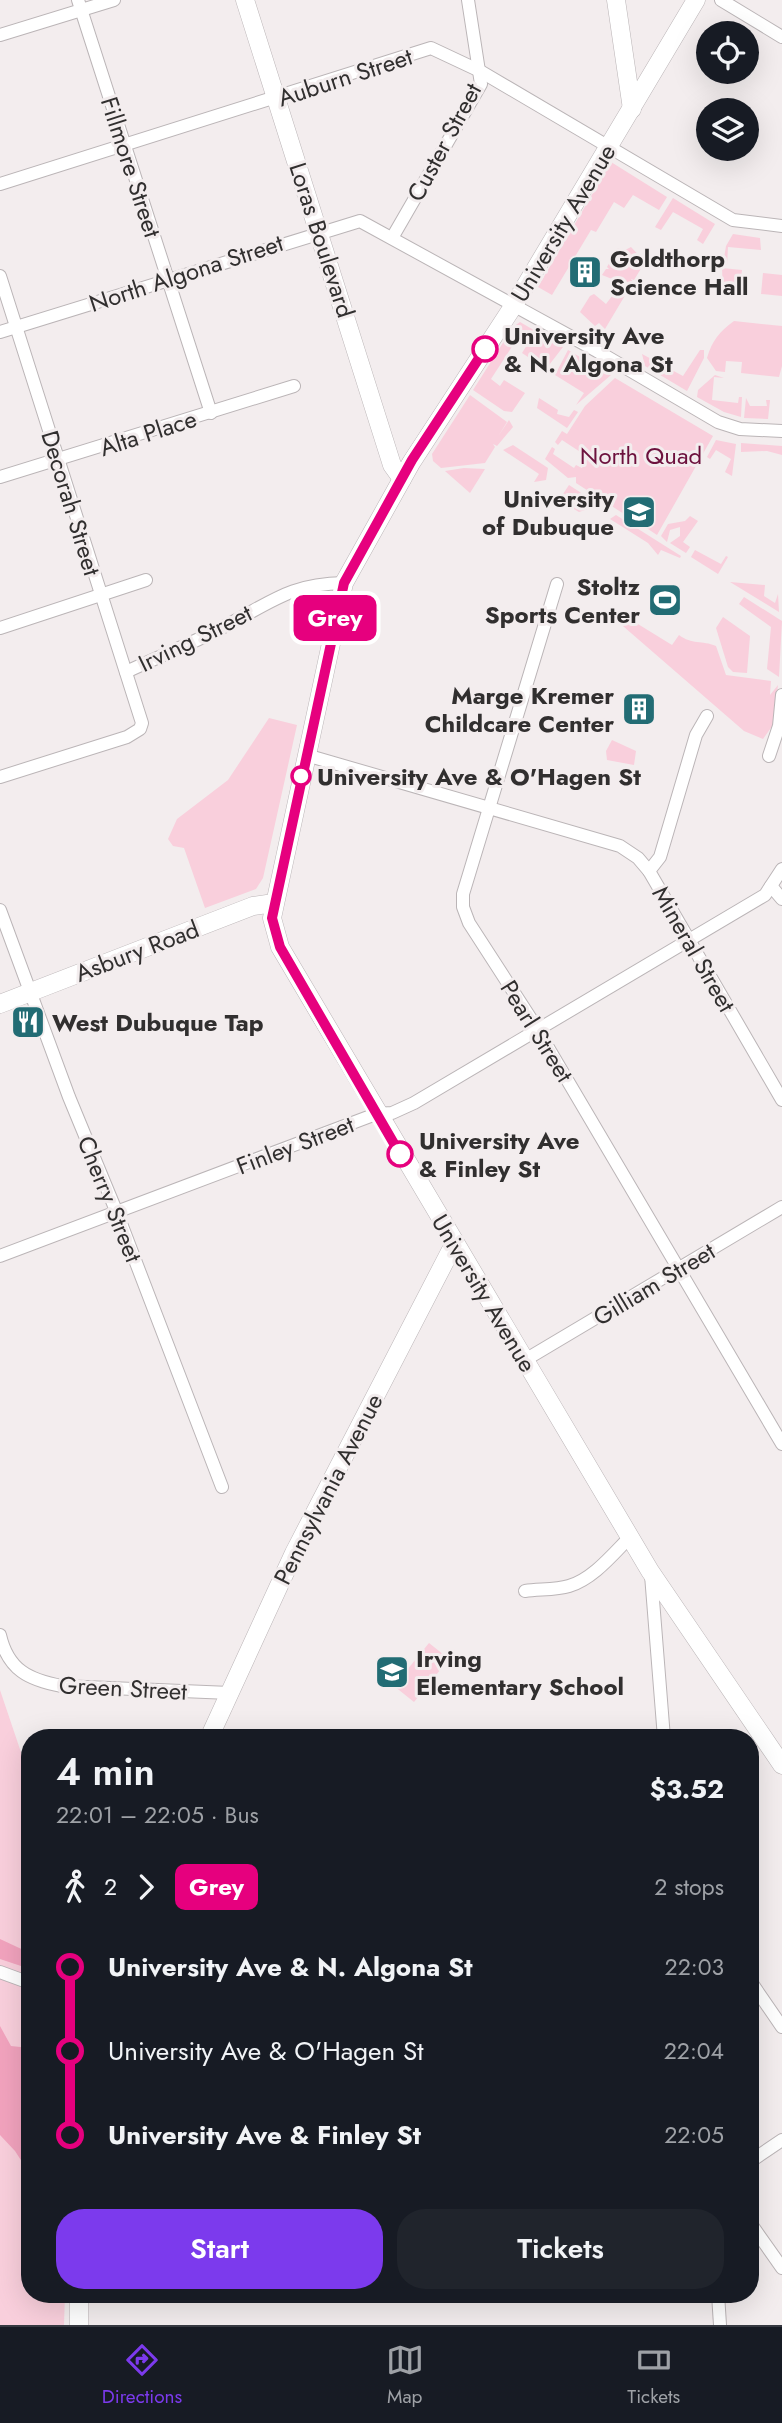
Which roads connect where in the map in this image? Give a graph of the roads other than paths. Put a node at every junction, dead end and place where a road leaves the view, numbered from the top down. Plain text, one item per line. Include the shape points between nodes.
1 (114, 0) edge
2 (245, 0) edge
3 (468, 0) edge
4 (616, 0) edge
5 (696, 0) edge
6 (721, 0) edge
7 (80, 5) edge
8 (0, 35) edge
9 (782, 37) edge
10 (480, 71) junction
11 (277, 99) junction
12 (632, 109) junction
13 (124, 144) junction
14 (607, 146) junction
15 (0, 184) edge
16 (782, 226) edge
17 (320, 230) junction
18 (391, 238) junction
19 (0, 276) edge
20 (167, 279) junction
21 (514, 305) junction
22 (16, 327) junction
23 (0, 332) edge
24 (294, 386) dead end
25 (211, 413) junction
26 (782, 431) edge
27 (58, 462) junction
28 (0, 477) edge
29 (402, 479) junction
30 (146, 580) dead end
31 (344, 583) junction
32 (557, 584) dead end
33 (99, 596) junction
34 (0, 628) edge
35 (126, 672) junction
36 (782, 695) edge
37 (707, 716) dead end
38 (306, 755) junction
39 (769, 755) dead end
40 (0, 777) edge
41 (491, 810) junction
42 (782, 869) edge
43 (649, 871) junction
44 (771, 886) junction
45 (782, 899) edge
46 (274, 903) junction
47 (0, 910) edge
48 (688, 939) junction
49 (32, 992) junction
50 (0, 1004) edge
51 (539, 1031) junction
52 (782, 1100) edge
53 (376, 1114) junction
54 (782, 1207) edge
55 (117, 1213) junction
56 (454, 1244) junction
57 (0, 1256) edge
58 (679, 1270) junction
59 (525, 1360) junction
60 (782, 1444) edge
61 (222, 1488) dead end
62 (630, 1537) junction
63 (650, 1572) junction
64 (525, 1591) dead end
65 (0, 1635) edge
66 (230, 1693) junction
67 (213, 1729) edge
68 (663, 1729) edge
69 (757, 1729) edge
70 (759, 1731) edge
71 (782, 1765) edge
72 (0, 1972) edge
73 (21, 1980) edge
74 (759, 1994) edge
75 (782, 2027) edge
76 (782, 2140) edge
77 (759, 2156) edge
78 (759, 2235) edge
79 (782, 2268) edge
80 (79, 2303) edge
81 (719, 2303) edge
82 (79, 2325) edge
83 (720, 2325) edge

1 - 7 street
2 - 11 main road, Loras Boulevard
3 - 10 street, Custer Street
4 - 12 main road
5 - 12 main road, University Avenue
6 - 9 street
7 - 8 street
7 - 13 street, Fillmore Street
10 - 11 street, Auburn Street via 431,48
10 - 14 street, Auburn Street
10 - 18 street, Custer Street via 481,84
11 - 13 street, Auburn Street
11 - 17 main road, Loras Boulevard
12 - 14 main road, University Avenue
13 - 15 street, Auburn Street
13 - 20 street, Fillmore Street
14 - 16 street, Auburn Street via 733,220
14 - 21 main road, University Avenue
17 - 18 street, North Algona Street via 360,221
17 - 20 street, North Algona Street
17 - 29 main road, Loras Boulevard via 392,465
18 - 21 street, North Algona Street
19 - 22 street, Decorah Street
20 - 22 street, North Algona Street
20 - 25 street, Fillmore Street
21 - 26 street, North Algona Street via 718,422 740,429
21 - 29 main road, University Avenue
22 - 23 street, North Algona Street
22 - 27 street, Decorah Street
24 - 25 street, Alta Place
25 - 27 street, Alta Place
27 - 28 street, Alta Place
27 - 33 street, Decorah Street
29 - 31 main road, University Avenue
30 - 33 street
31 - 35 street, Irving Street via 285,592 228,625
31 - 38 main road, University Avenue
32 - 41 street, Pearl Street
33 - 34 street
33 - 35 street, Decorah Street
35 - 40 street, Decorah Street via 142,716 140,729
36 - 39 street via 779,726
37 - 43 street, Mineral Street via 696,735 660,857
38 - 41 street
38 - 46 main road, University Avenue
41 - 43 street via 620,846
41 - 51 street, Pearl Street via 463,894 463,907
42 - 44 street, Finley Street
43 - 48 street, Mineral Street
44 - 45 street
44 - 48 street, Finley Street via 765,895
46 - 49 main road, Asbury Road via 253,906
46 - 53 main road, University Avenue via 272,918 280,947
47 - 49 street, Cherry Street
48 - 51 street, Finley Street
48 - 52 street, Mineral Street
49 - 50 main road, Asbury Road
49 - 55 street, Cherry Street
51 - 53 street, Finley Street via 414,1102 392,1113
51 - 58 street, Pearl Street
53 - 55 street, Finley Street
53 - 56 main road, University Avenue
54 - 58 street, Gilliam Street
55 - 57 street, Finley Street
55 - 61 street, Cherry Street
56 - 59 main road, University Avenue
56 - 66 main road, Pennsylvania Avenue via 294,1553
58 - 59 street, Gilliam Street
58 - 60 street, Pearl Street
59 - 62 main road, University Avenue
62 - 63 main road, University Avenue
62 - 64 street via 579,1581
63 - 68 street
63 - 69 main road, University Avenue
65 - 66 street, Green Street via 5,1655 15,1668 41,1683
66 - 67 main road, Pennsylvania Avenue
70 - 71 main road, University Avenue
72 - 73 street
74 - 75 street
76 - 77 street
78 - 79 street
80 - 82 main road
81 - 83 street

